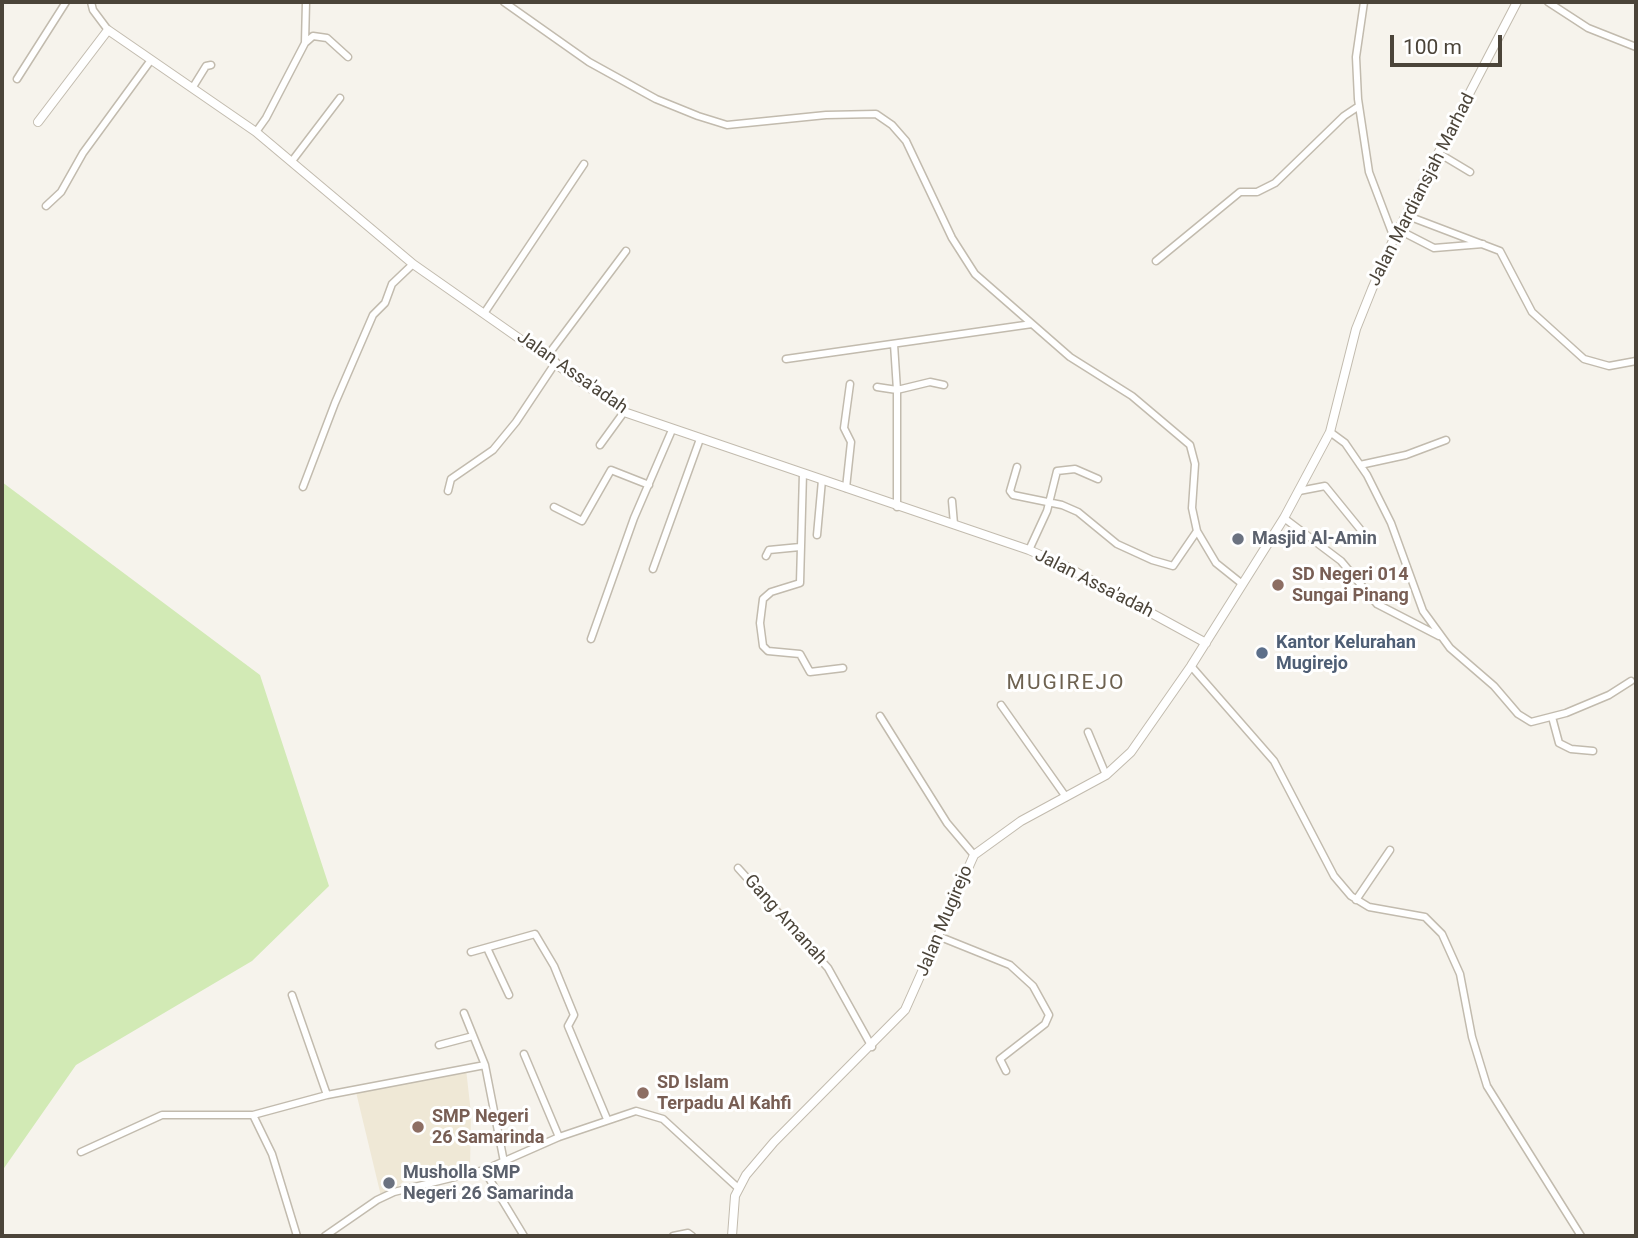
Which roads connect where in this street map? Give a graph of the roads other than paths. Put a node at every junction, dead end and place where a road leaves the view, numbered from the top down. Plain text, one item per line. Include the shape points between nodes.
1 (65, 2) edge
2 (85, 2) edge
3 (91, 2) edge
4 (306, 2) edge
5 (503, 2) edge
6 (1364, 2) edge
7 (1517, 2) edge
8 (1548, 2) edge
9 (93, 10) junction
10 (108, 30) junction
11 (305, 43) junction
12 (1636, 47) edge
13 (348, 57) dead end
14 (151, 60) junction
15 (211, 65) dead end
16 (17, 79) dead end
17 (193, 87) junction
18 (340, 98) dead end
19 (1359, 106) junction
20 (38, 122) dead end
21 (256, 132) junction
22 (1440, 154) junction
23 (292, 161) junction
24 (584, 164) dead end
25 (1470, 172) dead end
26 (46, 206) dead end
27 (1408, 216) junction
28 (1396, 234) junction
29 (1484, 243) junction
30 (626, 251) dead end
31 (1156, 261) dead end
32 (413, 264) junction
33 (485, 312) junction
34 (1032, 324) junction
35 (894, 344) junction
36 (548, 355) junction
37 (786, 359) dead end
38 (1636, 361) edge
39 (556, 362) junction
40 (850, 384) dead end
41 (944, 385) dead end
42 (877, 387) dead end
43 (897, 390) junction
44 (624, 412) junction
45 (672, 430) junction
46 (1330, 432) junction
47 (701, 439) junction
48 (1446, 440) dead end
49 (600, 445) dead end
50 (1360, 465) junction
51 (1017, 467) dead end
52 (803, 473) junction
53 (1098, 479) dead end
54 (822, 480) junction
55 (649, 485) junction
56 (303, 487) dead end
57 (846, 488) junction
58 (448, 491) dead end
59 (1299, 491) junction
60 (953, 501) dead end
61 (1050, 502) junction
62 (554, 507) dead end
63 (897, 507) junction
64 (1284, 518) junction
65 (954, 524) junction
66 (1360, 529) dead end
67 (1197, 531) junction
68 (817, 535) dead end
69 (800, 547) junction
70 (1029, 550) junction
71 (766, 556) dead end
72 (653, 569) dead end
73 (1241, 583) junction
74 (1441, 636) junction
75 (592, 639) dead end
76 (1206, 643) junction
77 (1191, 666) junction
78 (843, 668) dead end
79 (1631, 681) dead end
80 (1001, 705) dead end
81 (880, 716) dead end
82 (1552, 717) junction
83 (1088, 732) dead end
84 (1593, 751) dead end
85 (1106, 775) junction
86 (1066, 797) junction
87 (1390, 850) dead end
88 (974, 855) junction
89 (738, 868) dead end
90 (1356, 900) junction
91 (937, 936) junction
92 (487, 948) junction
93 (471, 952) dead end
94 (292, 995) dead end
95 (509, 995) dead end
96 (464, 1013) dead end
97 (473, 1036) junction
98 (439, 1045) dead end
99 (872, 1046) junction
100 (524, 1054) dead end
101 (485, 1065) junction
102 (1006, 1071) dead end
103 (327, 1095) junction
104 (253, 1115) junction
105 (607, 1119) junction
106 (559, 1137) junction
107 (81, 1152) dead end
108 (504, 1162) junction
109 (484, 1170) junction
110 (737, 1187) junction
111 (297, 1236) edge
112 (325, 1236) edge
113 (524, 1236) edge
114 (673, 1236) edge
115 (692, 1236) edge
116 (732, 1236) edge
117 (1581, 1236) edge

1 - 16 street
2 - 9 street
3 - 9 street
4 - 11 street
5 - 34 street via 589,62 656,99 727,125 876,114 906,141 951,238 975,274
6 - 19 street via 1356,57
7 - 22 street, Jalan Mardiansjah Marhad
8 - 12 street via 1588,28
9 - 10 street
10 - 14 street, Jalan Assa'adah
10 - 20 street
11 - 13 street via 321,35
11 - 21 street
14 - 17 street, Jalan Assa'adah
14 - 26 street via 83,153 61,192
15 - 17 street
17 - 21 street, Jalan Assa'adah
18 - 23 street
19 - 28 street via 1369,172
19 - 31 street via 1275,183 1257,192 1240,192
21 - 23 street, Jalan Assa'adah
22 - 25 street
22 - 27 street, Jalan Mardiansjah Marhad
23 - 32 street, Jalan Assa'adah
24 - 33 street
27 - 28 street, Jalan Mardiansjah Marhad
27 - 29 street
28 - 29 street via 1434,248
28 - 46 street, Jalan Mardiansjah Marhad via 1356,329
29 - 38 street via 1500,251 1532,312 1570,349 1584,359 1609,366
30 - 36 street
32 - 33 street, Jalan Assa'adah
32 - 56 street via 373,315
33 - 36 street, Jalan Assa'adah
34 - 35 street
34 - 67 street via 1070,357 1162,418 1190,445
35 - 37 street
35 - 43 street
36 - 39 street, Jalan Assa'adah
39 - 44 street, Jalan Assa'adah
39 - 58 street via 493,450 451,479
40 - 57 street via 844,428 851,442
41 - 43 street via 930,382
42 - 43 street
43 - 63 street
44 - 45 street, Jalan Assa'adah
44 - 49 street
45 - 47 street, Jalan Assa'adah
45 - 55 street
46 - 50 street via 1345,443
46 - 59 street, Jalan Mardiansjah Marhad
47 - 52 street, Jalan Assa'adah
47 - 72 street
48 - 50 street
50 - 74 street via 1391,523 1416,596
51 - 61 street via 1010,491 1013,495
52 - 54 street, Jalan Assa'adah
52 - 69 street
53 - 61 street via 1075,469 1057,471
54 - 57 street, Jalan Assa'adah
54 - 68 street
55 - 62 street via 610,470 582,521
55 - 75 street
57 - 63 street, Jalan Assa'adah
59 - 64 street, Jalan Mardiansjah Marhad
59 - 66 street via 1325,486
60 - 65 street
61 - 67 street via 1078,512 1117,544 1169,566
61 - 70 street
63 - 65 street, Jalan Assa'adah
64 - 73 street, Jalan Mardiansjah Marhad
64 - 74 street via 1341,561 1377,604
65 - 70 street, Jalan Assa'adah
67 - 73 street via 1216,563
69 - 71 street via 769,550
69 - 78 street via 798,587 771,592 762,599 763,646 800,654 810,672
70 - 76 street, Jalan Assa'adah
73 - 76 street, Jalan Mardiansjah Marhad
74 - 82 street via 1524,719
76 - 77 street, Jalan Mugirejo
77 - 85 street, Jalan Mugirejo via 1130,752
77 - 90 street via 1274,761 1334,876
79 - 82 street via 1584,708
80 - 86 street
81 - 88 street via 947,822
82 - 84 street via 1559,743
83 - 85 street
85 - 86 street, Jalan Mugirejo
86 - 88 street, Jalan Mugirejo via 1021,821
87 - 90 street
88 - 91 street, Jalan Mugirejo
89 - 99 street, Gang Amanah via 828,968
90 - 117 street via 1369,907 1416,914 1443,934 1461,974 1472,1037 1488,1086
91 - 99 street, Jalan Mugirejo via 905,1010
91 - 102 street via 1010,965 1033,986 1049,1015 1045,1024 1000,1059
92 - 93 street
92 - 95 street
92 - 105 street via 535,934 575,1017 568,1026
94 - 103 street
96 - 97 street
97 - 98 street
97 - 101 street
99 - 110 street, Jalan Mugirejo via 774,1142
100 - 106 street
101 - 103 street
101 - 108 street
103 - 104 street
104 - 107 street via 162,1115
104 - 111 street via 271,1154
105 - 106 street
105 - 110 street via 636,1111 652,1113
106 - 108 street
108 - 109 street
109 - 112 street via 394,1192
109 - 113 street
110 - 116 street
114 - 115 street

